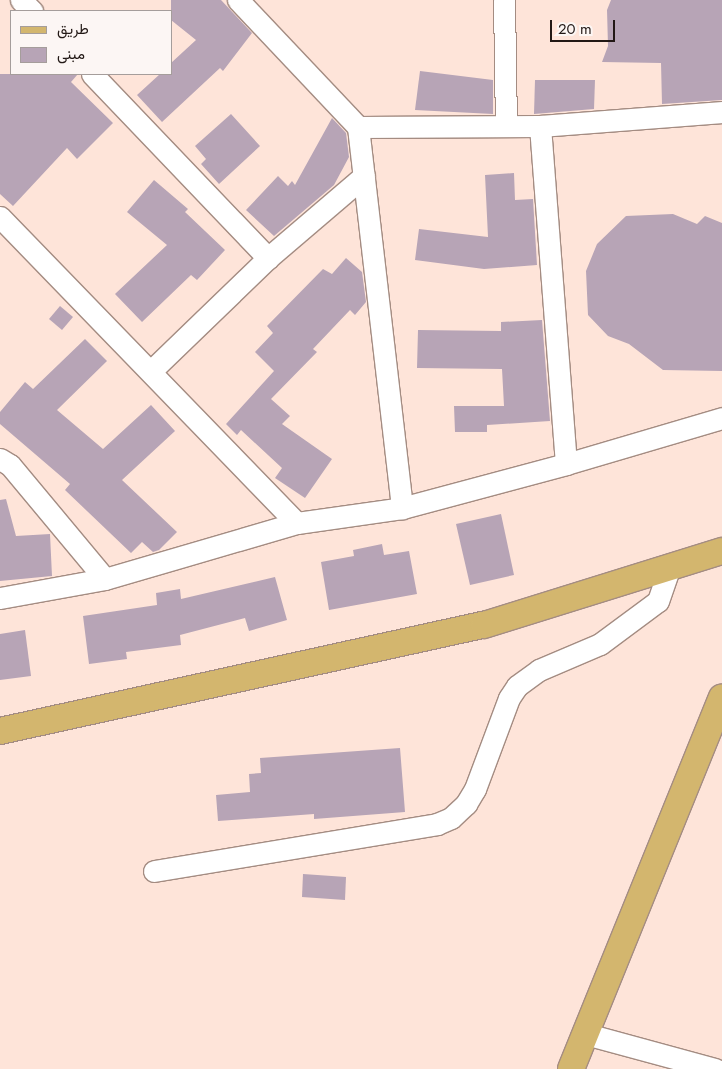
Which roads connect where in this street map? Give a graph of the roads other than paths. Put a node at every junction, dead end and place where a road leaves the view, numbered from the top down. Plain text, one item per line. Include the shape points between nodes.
1 (21, 0) edge
2 (238, 0) edge
3 (504, 0) edge
4 (31, 10) edge
5 (93, 75) edge
6 (722, 112) edge
7 (506, 126) junction
8 (540, 126) junction
9 (358, 128) junction
10 (364, 176) junction
11 (0, 217) edge
12 (268, 258) junction
13 (151, 371) junction
14 (722, 418) edge
15 (0, 459) edge
16 (566, 464) junction
17 (402, 508) junction
18 (297, 523) junction
19 (722, 551) edge
20 (670, 567) junction
21 (104, 579) junction
22 (0, 598) edge
23 (722, 698) edge
24 (0, 731) edge
25 (154, 870) dead end
26 (586, 1034) junction
27 (571, 1069) edge
28 (715, 1069) edge

1 - 4 street
2 - 9 street
3 - 7 street
5 - 12 street
6 - 8 street
7 - 8 street
7 - 9 street
8 - 16 street
9 - 10 street
10 - 12 street
10 - 17 street
11 - 13 street
12 - 13 street
13 - 18 street
14 - 16 street
15 - 21 street via 10,465
16 - 17 street
17 - 18 street
18 - 21 street
19 - 20 main road
20 - 24 main road via 484,625
20 - 25 street via 658,601 600,644 539,670 517,686 509,698 475,789 466,804 450,818 437,824
21 - 22 street
23 - 26 main road
26 - 27 main road
26 - 28 street

